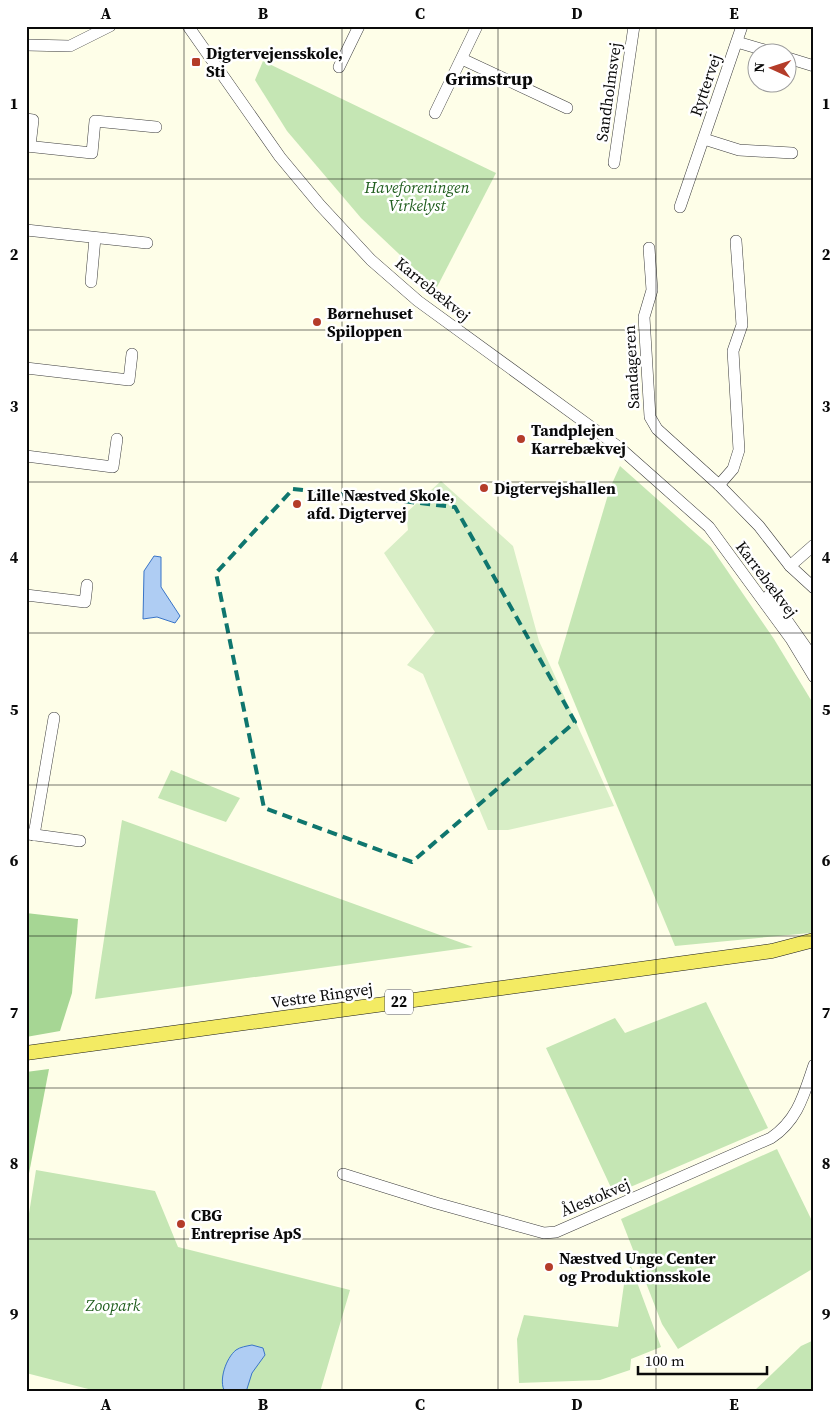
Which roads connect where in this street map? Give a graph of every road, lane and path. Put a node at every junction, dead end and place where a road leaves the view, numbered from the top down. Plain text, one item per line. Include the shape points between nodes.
1 (110, 26) edge
2 (188, 26) edge
3 (359, 26) edge
4 (477, 26) edge
5 (634, 26) edge
6 (742, 26) edge
7 (737, 42) junction
8 (26, 45) edge
9 (748, 45) edge
10 (462, 59) junction
11 (798, 61) edge
12 (814, 66) edge
13 (339, 67) dead end
14 (567, 108) dead end
15 (435, 113) dead end
16 (26, 119) edge
17 (156, 127) dead end
18 (704, 139) junction
19 (28, 146) edge
20 (792, 153) dead end
21 (614, 163) dead end
22 (680, 207) dead end
23 (26, 230) edge
24 (95, 238) junction
25 (736, 241) dead end
26 (147, 243) dead end
27 (649, 248) dead end
28 (91, 282) dead end
29 (132, 354) dead end
30 (26, 368) edge
31 (117, 439) dead end
32 (26, 456) edge
33 (719, 485) junction
34 (709, 527) junction
35 (814, 545) edge
36 (790, 566) junction
37 (87, 585) dead end
38 (814, 588) edge
39 (26, 595) edge
40 (814, 659) edge
41 (814, 676) edge
42 (54, 718) dead end
43 (30, 834) edge
44 (80, 840) dead end
45 (814, 940) edge
46 (814, 949) edge
47 (772, 950) junction
48 (26, 1053) edge
49 (814, 1065) edge
50 (343, 1174) dead end

1 - 8 street via 70,46
2 - 34 street, Karrebækvej via 280,157 371,260 418,301 620,448
3 - 13 street
4 - 10 street
5 - 21 street, Sandholmsvej
6 - 7 street, Ryttervej
7 - 9 street, Ryttervej
7 - 18 street, Ryttervej
10 - 14 street
10 - 15 street
11 - 12 street
16 - 19 street via 33,120
17 - 19 street via 95,121 92,153
18 - 20 street, Ryttervej via 739,150
18 - 22 street, Ryttervej
23 - 24 street
24 - 26 street
24 - 28 street
25 - 33 street via 742,325 733,351 739,450 733,469
27 - 33 street, Sandageren via 652,290 644,317 650,417 657,430
29 - 30 street via 129,380
31 - 32 street via 113,467
33 - 36 street, Sandageren via 759,526
34 - 40 street, Karrebækvej via 757,579
34 - 41 street, Karrebækvej via 758,592
35 - 36 street
36 - 38 street, Sandageren
37 - 39 street via 85,602
42 - 43 street
43 - 44 street
45 - 47 main road, Vestre Ringvej / 22
46 - 47 main road, Vestre Ringvej / 22
47 - 48 main road, Vestre Ringvej / 22
49 - 50 street, Ålestokvej via 792,1119 771,1138 556,1232 535,1231

